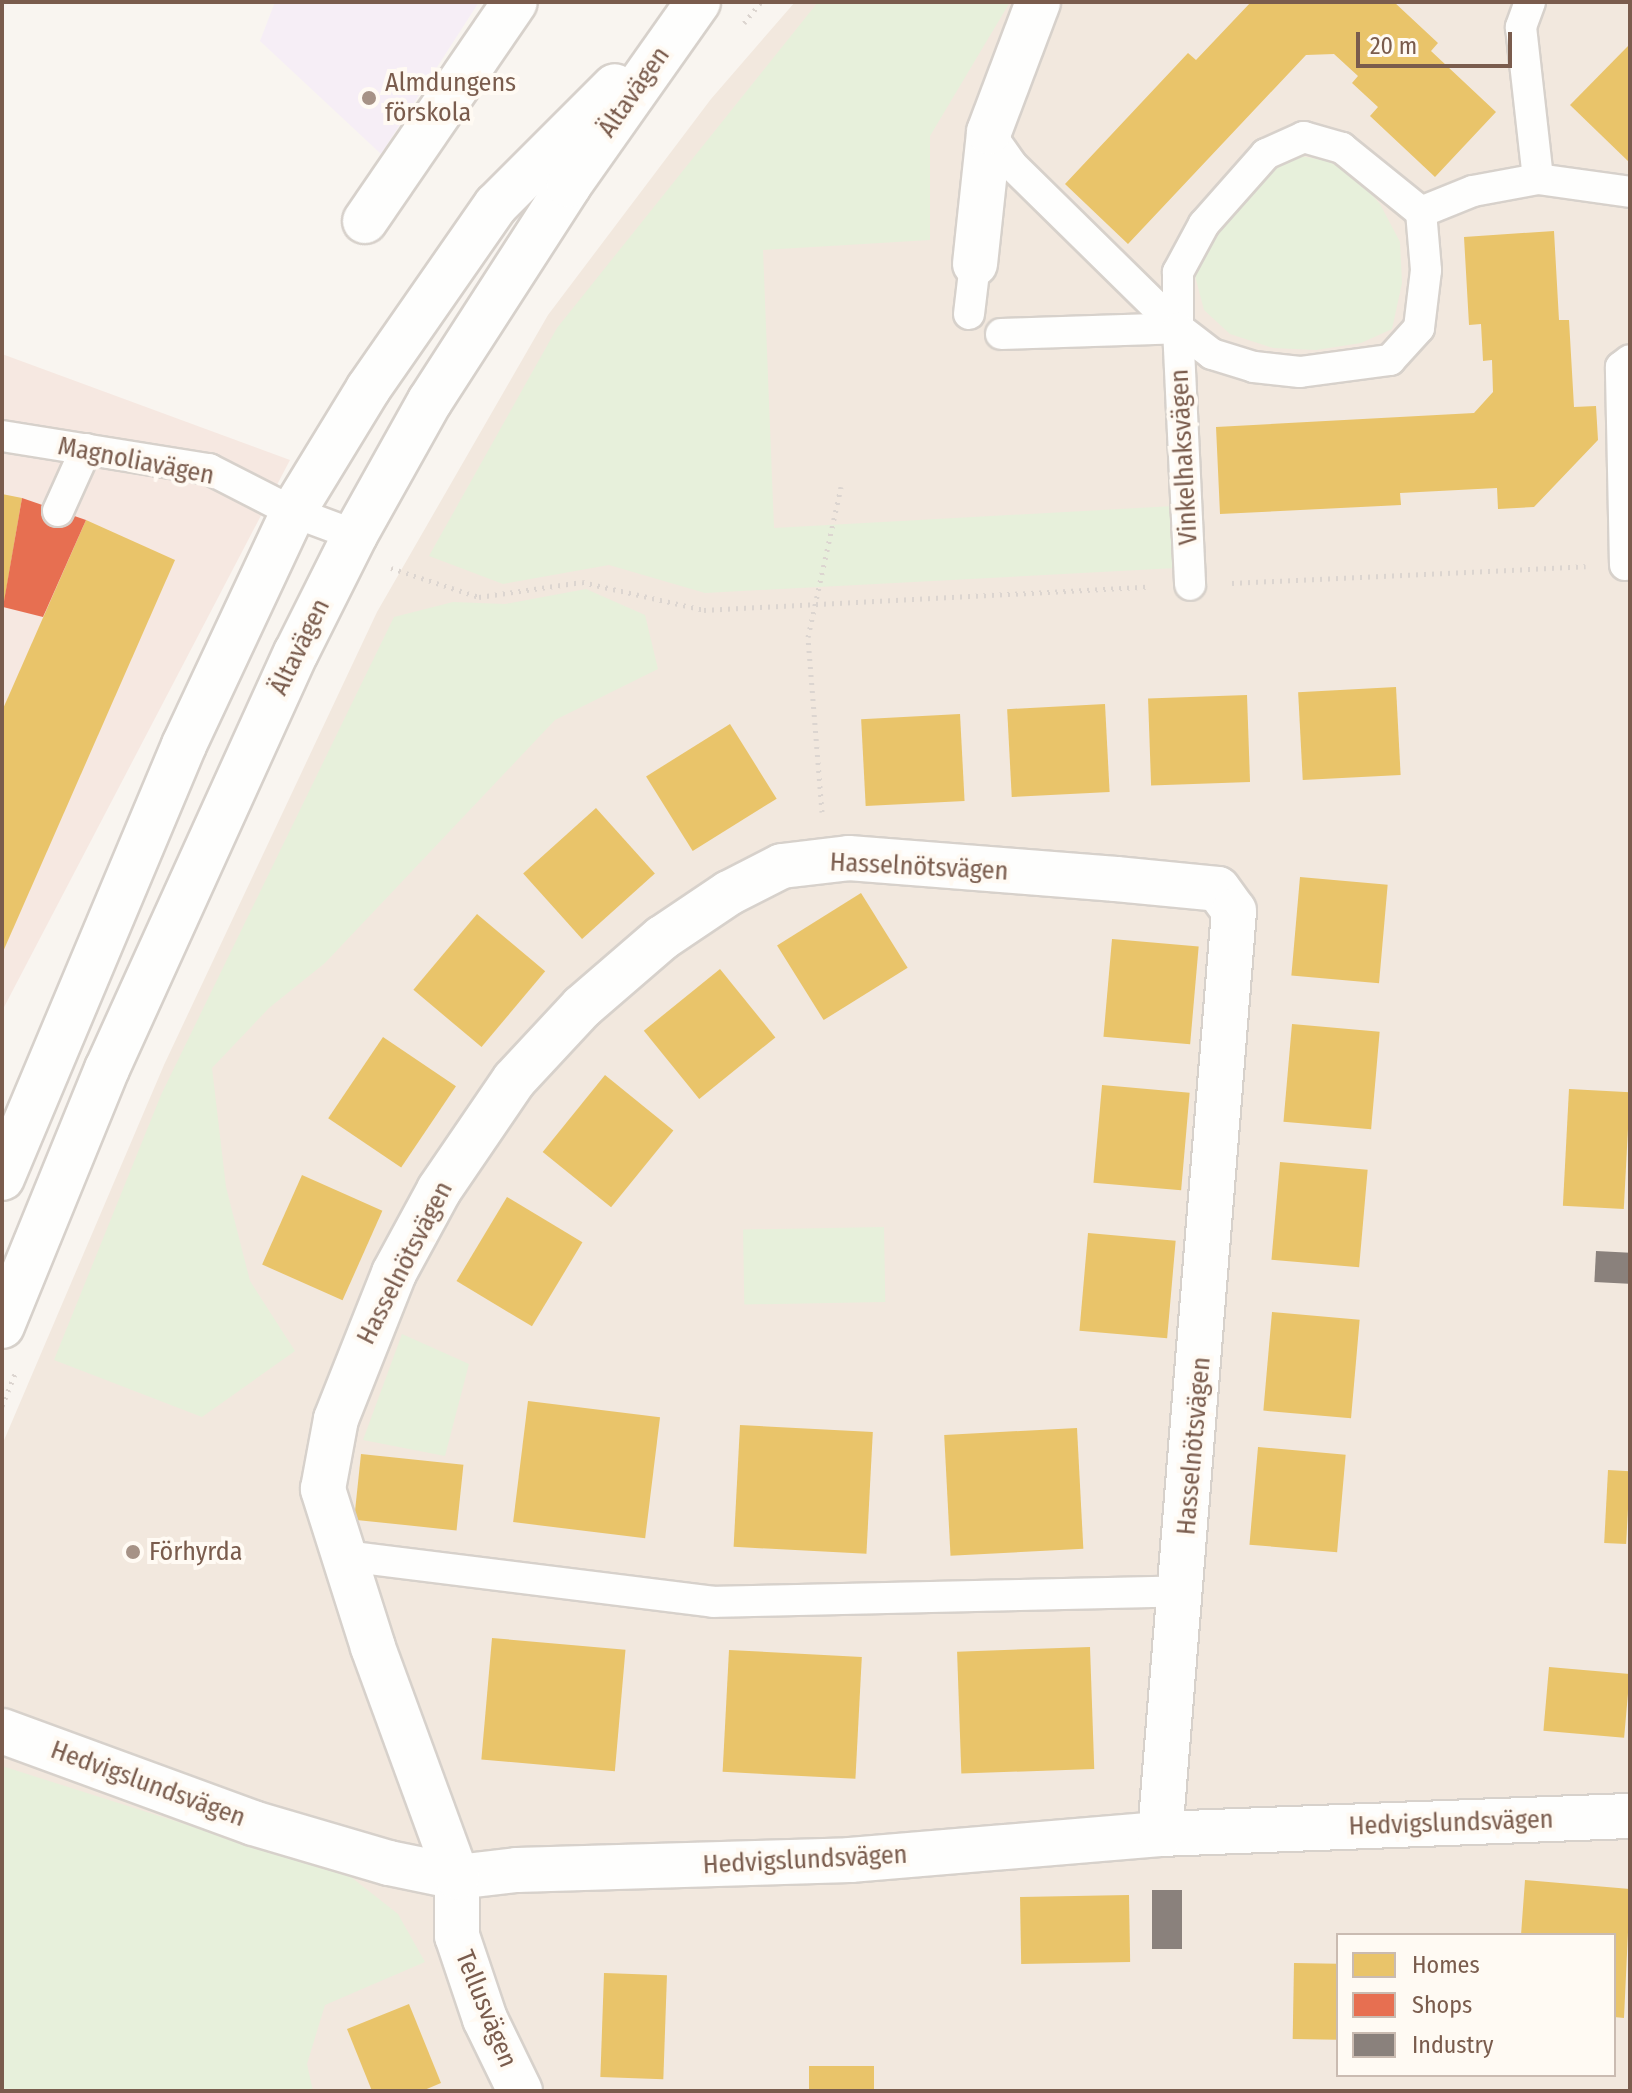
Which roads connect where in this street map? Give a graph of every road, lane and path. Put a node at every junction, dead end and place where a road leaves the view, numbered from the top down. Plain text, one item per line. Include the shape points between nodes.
1 (515, 2) edge
2 (761, 2) edge
3 (1038, 2) edge
4 (1530, 2) edge
5 (693, 8) edge
6 (741, 26) dead end
7 (1000, 148) junction
8 (1538, 179) junction
9 (1630, 192) edge
10 (1421, 212) junction
11 (365, 221) dead end
12 (975, 264) joint
13 (969, 314) dead end
14 (1178, 328) junction
15 (1001, 334) dead end
16 (1630, 360) edge
17 (2, 436) edge
18 (86, 449) junction
19 (841, 487) dead end
20 (58, 511) dead end
21 (293, 512) junction
22 (355, 535) junction
23 (395, 555) dead end
24 (1625, 565) joint
25 (1190, 585) junction
26 (813, 603) junction
27 (825, 860) junction
28 (2, 1178) edge
29 (11, 1344) edge
30 (2, 1406) edge
31 (345, 1556) junction
32 (1182, 1591) junction
33 (2, 1731) edge
34 (1630, 1816) edge
35 (1160, 1834) junction
36 (457, 1877) junction
37 (520, 2091) edge

1 - 11 street
2 - 6 path
3 - 7 street
4 - 8 lane via 1521,27
5 - 21 street, Ältavägen via 496,205 368,389
5 - 22 street, Ältavägen via 430,401
7 - 12 street
7 - 14 lane, Vinkelhaksvägen
8 - 9 lane
8 - 10 lane via 1473,191
10 - 14 lane, Vinkelhaksvägen via 1426,270 1419,328 1390,360 1300,372 1254,367 1212,354
10 - 14 lane, Vinkelhaksvägen via 1342,148 1304,137 1266,154 1204,224 1178,272
12 - 13 lane
14 - 15 lane
14 - 25 lane, Vinkelhaksvägen
16 - 24 lane via 1621,367
17 - 18 lane, Magnoliavägen
18 - 20 lane
18 - 21 lane, Magnoliavägen via 209,469
19 - 26 path
21 - 22 lane, Magnoliavägen
21 - 28 street, Ältavägen via 184,745
22 - 29 street, Ältavägen via 107,1069
23 - 26 path via 386,567 479,597 582,582 704,610
24 - 25 path
25 - 26 path
26 - 27 path via 808,637
27 - 31 street, Hasselnötsvägen via 782,866 729,893 662,938 582,1007 514,1080 439,1190 359,1352 336,1419 323,1489
27 - 32 street, Hasselnötsvägen via 1218,889 1234,911
29 - 30 path
31 - 32 lane via 713,1602
31 - 36 street, Hasselnötsvägen
32 - 35 street, Hasselnötsvägen
33 - 36 street, Hedvigslundsvägen via 253,1823
34 - 35 street, Hedvigslundsvägen
35 - 36 street, Hedvigslundsvägen via 850,1860 517,1870
36 - 37 street, Tellusvägen via 457,1936 485,2019

